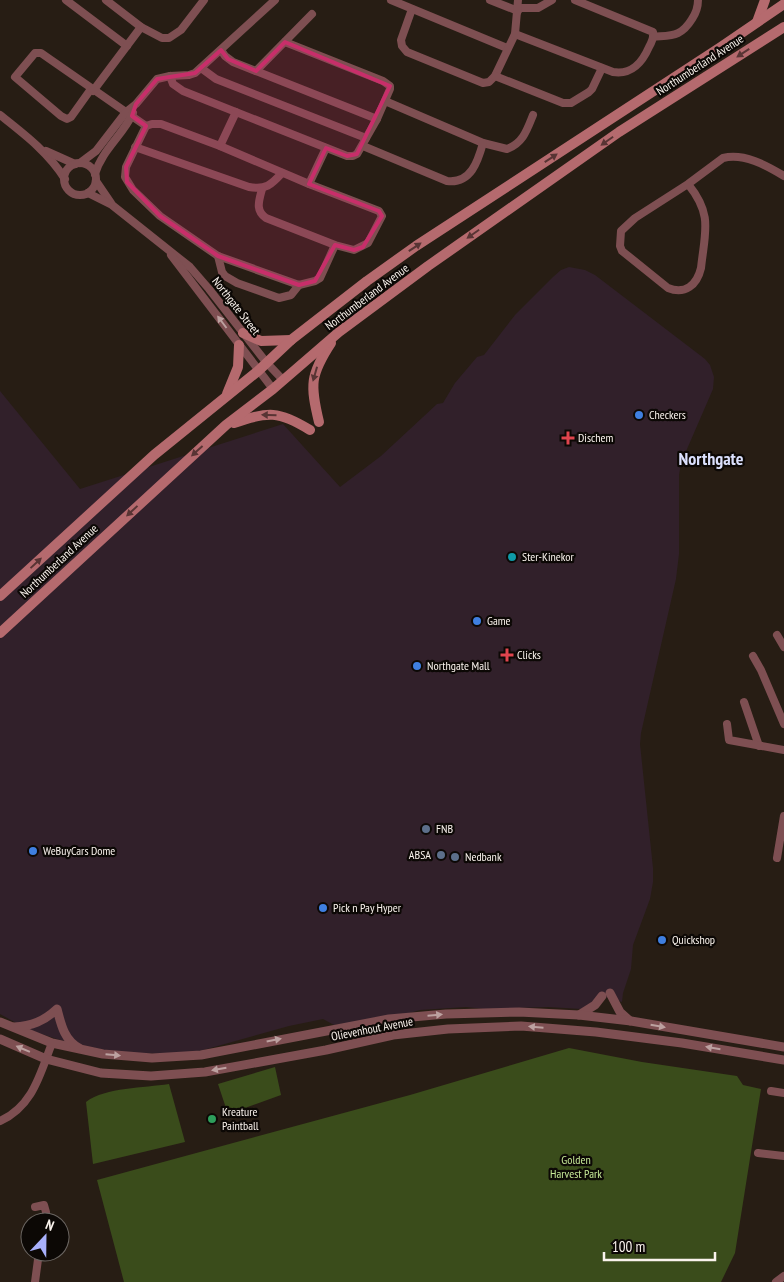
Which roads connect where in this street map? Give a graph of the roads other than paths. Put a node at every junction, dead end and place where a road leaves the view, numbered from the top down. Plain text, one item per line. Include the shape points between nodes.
1 (66, 0) edge
2 (106, 0) edge
3 (262, 0) edge
4 (391, 0) edge
5 (490, 0) edge
6 (552, 0) edge
7 (575, 0) edge
8 (698, 0) edge
9 (765, 0) edge
10 (201, 1) edge
11 (272, 3) edge
12 (783, 4) edge
13 (518, 6) edge
14 (412, 9) junction
15 (312, 14) dead end
16 (756, 23) junction
17 (784, 26) edge
18 (141, 27) junction
19 (515, 34) junction
20 (770, 35) junction
21 (784, 36) edge
22 (654, 37) junction
23 (285, 42) junction
24 (127, 46) junction
25 (507, 48) junction
26 (221, 50) junction
27 (201, 68) junction
28 (602, 68) junction
29 (256, 71) junction
30 (170, 76) junction
31 (495, 76) junction
32 (92, 90) junction
33 (385, 101) junction
34 (236, 112) junction
35 (129, 114) junction
36 (0, 115) edge
37 (533, 115) dead end
38 (377, 120) junction
39 (146, 126) junction
40 (366, 138) junction
41 (483, 142) junction
42 (220, 146) junction
43 (363, 146) junction
44 (136, 147) junction
45 (39, 148) junction
46 (326, 148) junction
47 (103, 149) junction
48 (78, 164) junction
49 (282, 173) junction
50 (784, 176) edge
51 (95, 177) junction
52 (65, 179) junction
53 (309, 184) junction
54 (688, 184) junction
55 (262, 189) junction
56 (88, 193) junction
57 (112, 205) junction
58 (335, 244) junction
59 (167, 250) junction
60 (218, 256) junction
61 (300, 285) junction
62 (339, 332) junction
63 (243, 333) junction
64 (290, 340) junction
65 (239, 346) junction
66 (266, 363) junction
67 (258, 371) junction
68 (283, 380) junction
69 (273, 389) junction
70 (225, 397) junction
71 (319, 422) dead end
72 (226, 426) junction
73 (310, 430) dead end
74 (0, 596) edge
75 (0, 633) edge
76 (777, 635) dead end
77 (784, 648) edge
78 (753, 656) dead end
79 (744, 702) dead end
80 (727, 724) dead end
81 (784, 724) edge
82 (759, 746) junction
83 (784, 750) edge
84 (784, 821) edge
85 (777, 858) dead end
86 (578, 1015) junction
87 (631, 1021) junction
88 (0, 1022) edge
89 (11, 1027) junction
90 (0, 1039) edge
91 (52, 1043) junction
92 (784, 1047) edge
93 (84, 1050) junction
94 (46, 1059) junction
95 (784, 1060) edge
96 (771, 1091) dead end
97 (784, 1093) edge
98 (0, 1121) edge
99 (758, 1153) dead end
100 (784, 1156) edge
101 (35, 1207) dead end
102 (46, 1212) edge
103 (38, 1262) edge
104 (784, 1276) edge
105 (35, 1282) edge
106 (776, 1282) edge

1 - 24 street
2 - 18 street
3 - 11 street
4 - 14 street
5 - 13 street
6 - 13 street via 538,8
7 - 22 street via 652,32
8 - 22 street via 696,13 683,32
9 - 16 main road
10 - 18 street via 181,30 169,38 162,38
11 - 26 street
12 - 16 main road, Northumberland Avenue
13 - 19 street
14 - 25 street
14 - 31 street via 402,40 407,52 483,83
15 - 23 street
64 -> 16 main road, Northumberland Avenue via 416,246
17 - 20 main road, Northumberland Avenue
18 - 24 street
19 - 25 street
19 - 28 street
20 - 21 main road
20 -> 62 main road, Northumberland Avenue via 619,132
22 - 28 street via 643,61 626,73
23 - 29 street
23 - 33 street via 383,81 390,89
24 - 32 street
25 - 31 street
26 - 27 street
26 - 29 street via 228,59
27 - 30 street via 189,76
27 - 40 street via 216,79
28 - 31 street via 592,89 571,103 563,103
29 - 38 street
30 - 34 street via 179,90
30 - 35 street via 152,83
32 - 32 street via 37,52 15,77 67,119
32 - 35 street
33 - 38 street
33 - 41 street
34 - 42 street
34 - 46 street
35 - 39 street
35 - 47 street
36 - 45 street
37 - 41 street via 523,138 511,148
38 - 40 street
39 - 42 street via 161,124
39 - 44 street
40 - 43 street
41 - 43 street via 474,169 454,182
42 - 49 street
43 - 46 street via 353,156
44 - 55 street
44 - 60 street via 125,174 133,190 160,216
45 - 48 street
45 - 52 street
46 - 53 street
47 - 48 street
47 - 51 street
48 - 51 street via 90,167
48 - 52 street via 67,171
49 - 53 street
49 - 55 street
50 - 54 street via 759,162 730,156 717,161
51 - 56 street
51 - 57 street, Northgate Street
52 - 56 street via 66,186 73,193
53 - 58 street via 379,211 382,216 368,244 363,247 354,250
54 - 54 street via 698,197 706,217 701,268 694,283 674,291 622,251 619,238 621,231 635,218
55 - 58 street via 260,214
56 - 57 street, Northgate Street
57 - 59 street, Northgate Street
58 - 61 street via 320,278
59 - 63 street, Northgate Street via 190,267
65 -> 59 street, Northgate Street
60 - 61 street
60 - 61 street via 225,276 279,298 291,295
62 - 68 main road, Northumberland Avenue
62 -> 71 main road via 321,358 312,384
63 - 64 main road via 261,342
63 - 66 street, Northgate Street
64 - 66 main road, Northumberland Avenue
65 - 67 street, Northgate Street
65 - 70 main road via 238,367
66 - 67 main road, Northumberland Avenue
66 - 68 street, Northgate Street
67 - 69 street, Northgate Street
67 - 70 main road, Northumberland Avenue
68 - 69 main road, Northumberland Avenue
69 - 72 main road, Northumberland Avenue
74 -> 70 main road, Northumberland Avenue via 154,455
73 -> 72 main road via 296,421 270,414 256,415
72 -> 75 main road, Northumberland Avenue
76 - 77 street
78 - 81 street
79 - 82 street
80 - 82 street via 729,740
82 - 83 street
84 - 85 street
86 - 87 street, Olievenhout Avenue
86 - 87 street via 606,995
93 -> 86 street, Olievenhout Avenue via 152,1058 191,1056 389,1018 492,1013
87 -> 92 street, Olievenhout Avenue
88 - 89 street, Olievenhout Avenue
89 - 91 street, Olievenhout Avenue
89 - 93 street via 36,1024 57,1009 67,1037
94 -> 90 street, Olievenhout Avenue
91 - 93 street, Olievenhout Avenue
91 - 94 street
95 -> 94 street, Olievenhout Avenue via 682,1043 521,1026 393,1035 205,1072 151,1076 102,1073
94 - 98 street via 24,1105
96 - 97 street
99 - 100 street
101 - 102 street via 47,1204
103 - 105 street
104 - 106 street

